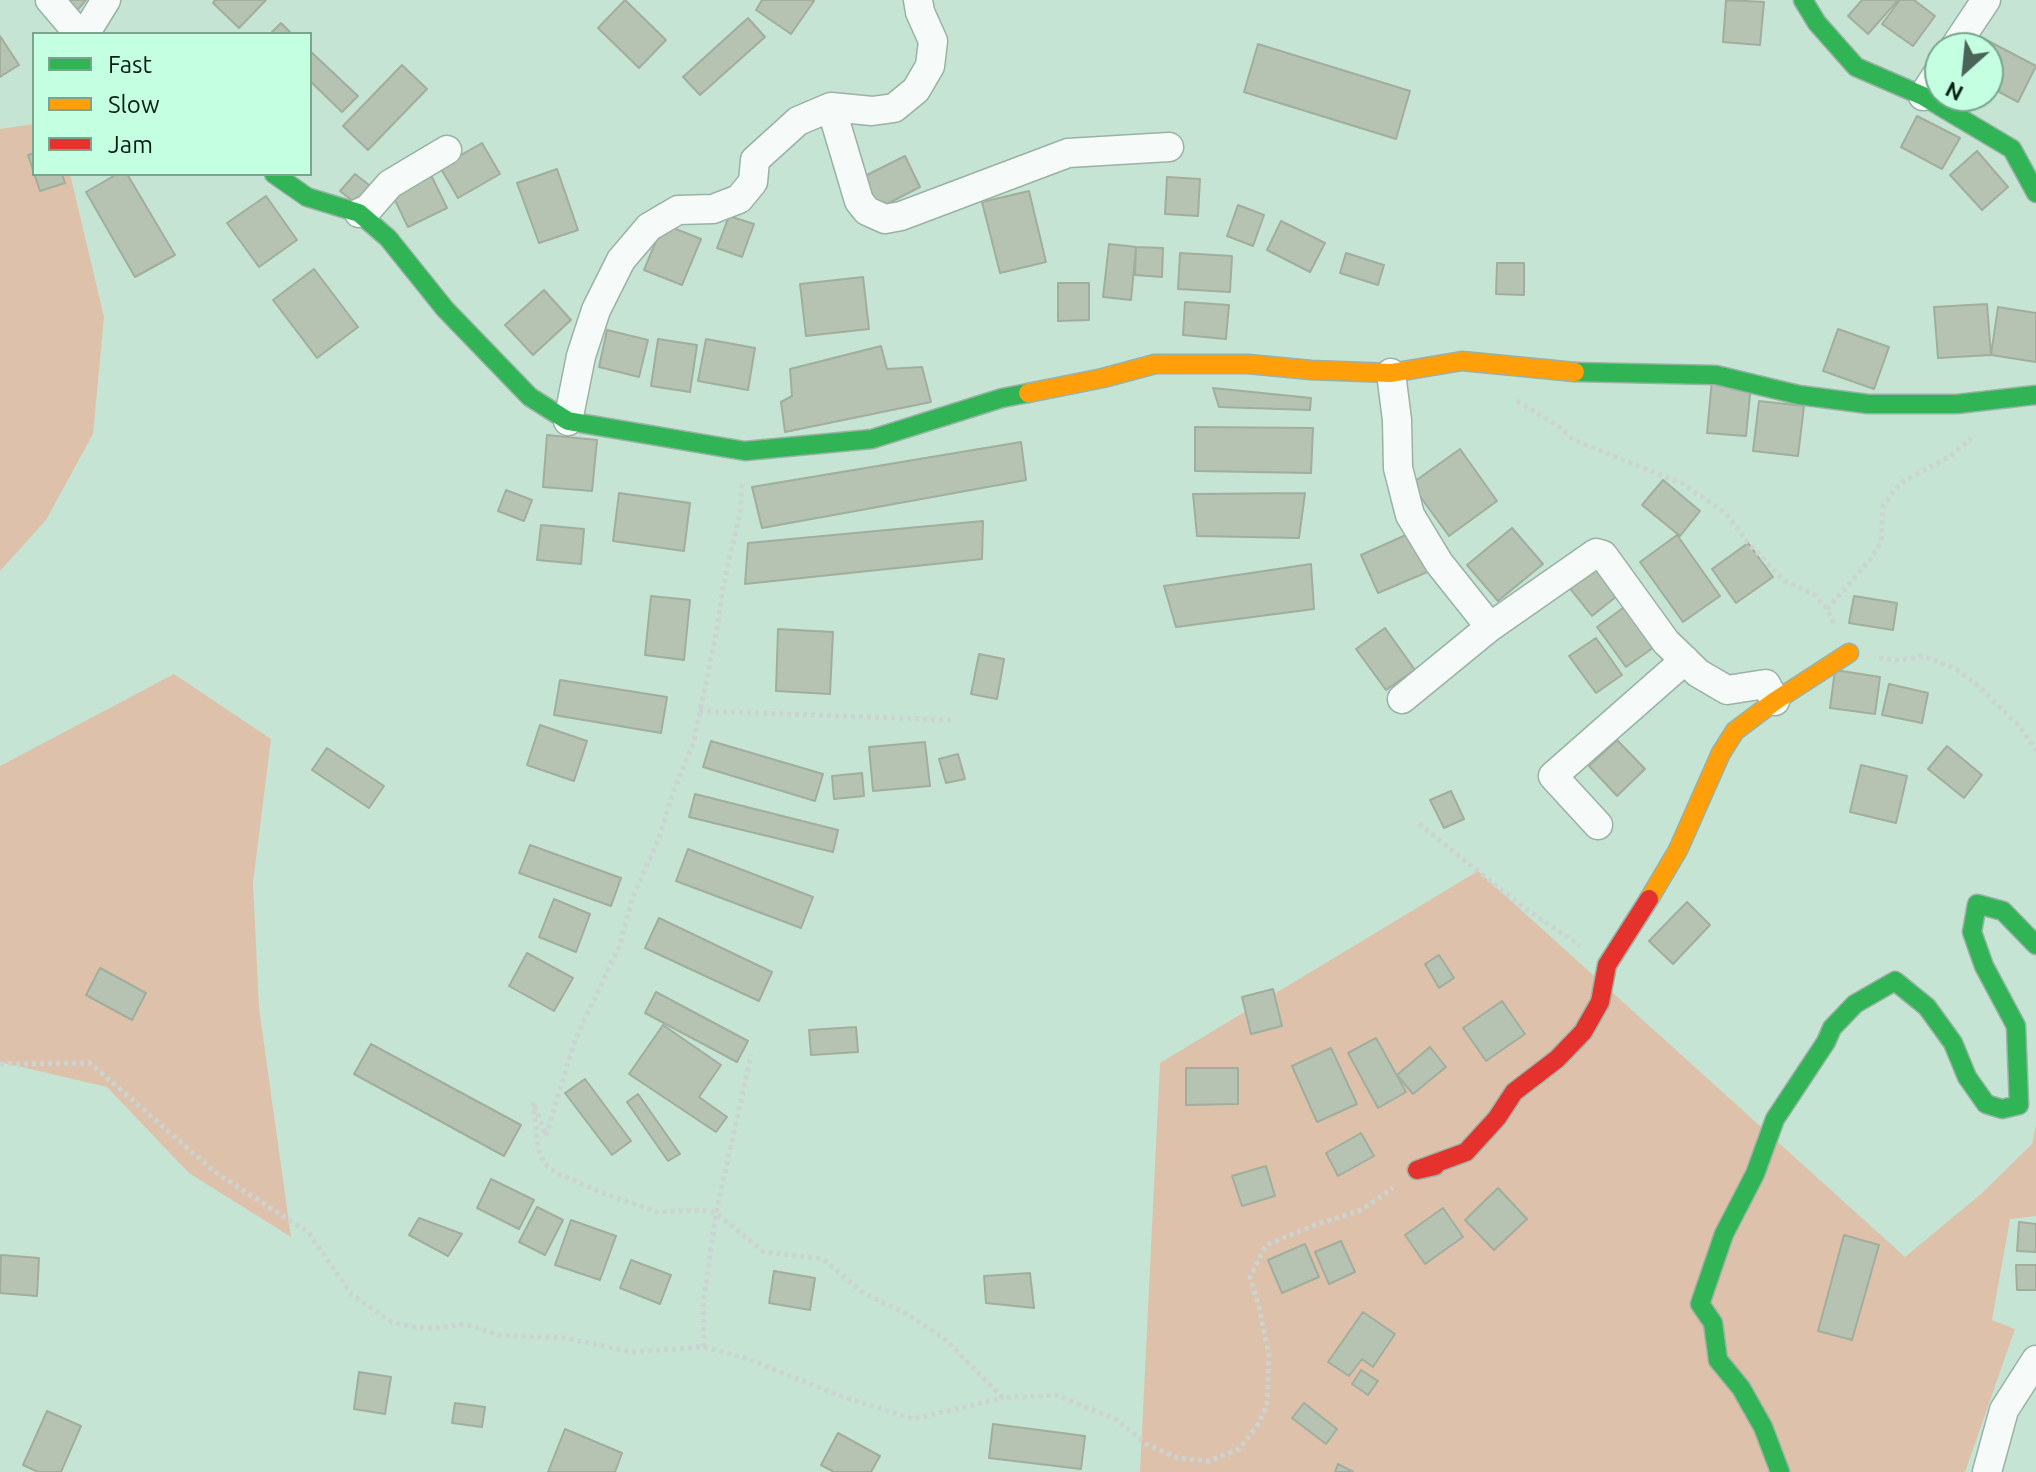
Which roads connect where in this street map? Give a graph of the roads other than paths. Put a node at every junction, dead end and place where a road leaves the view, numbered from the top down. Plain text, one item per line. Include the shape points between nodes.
1 (50, 0) edge
2 (106, 0) edge
3 (918, 0) edge
4 (1803, 0) edge
5 (1986, 0) edge
6 (80, 32) edge
7 (83, 32) edge
8 (1965, 32) edge
9 (1923, 96) joint
10 (831, 107) junction
11 (1169, 147) dead end
12 (447, 150) dead end
13 (277, 176) edge
14 (2036, 193) edge
15 (359, 213) junction
16 (1391, 373) junction
17 (2036, 395) edge
18 (568, 421) junction
19 (1490, 627) junction
20 (1849, 653) road end
21 (1685, 660) junction
22 (1402, 699) dead end
23 (1775, 701) junction
24 (1598, 825) dead end
25 (2036, 945) edge
26 (1435, 1166) road end
27 (2036, 1360) edge
28 (1780, 1472) edge
29 (1987, 1472) edge

1 - 6 street
2 - 7 street
3 - 10 street via 933,41 930,66 916,90 894,108
4 - 9 street via 1856,67
5 - 8 street
9 - 14 street via 2012,149
10 - 11 street via 859,201 885,219 1068,153
10 - 18 street via 798,121 755,160 753,182 739,199 713,209 678,210 649,227 621,260 596,310
12 - 15 street via 390,184
13 - 15 street via 307,197
15 - 18 street via 388,238 445,309 530,397
16 - 17 street via 1462,361 1574,372 1716,375 1799,395 1868,404 1986,402
16 - 18 street via 1155,364 1002,398 872,439 745,451
16 - 19 street via 1398,468 1410,515 1439,563
19 - 21 street via 1596,553 1603,555
19 - 22 street
20 - 23 street
21 - 23 street via 1727,690 1766,684
21 - 24 street via 1553,776
23 - 26 street via 1735,731 1721,753 1678,850 1607,965 1600,1002 1583,1032 1514,1092 1466,1152 1417,1170
25 - 28 street via 2003,911 1977,904 1972,932 2016,1026 2019,1105 2002,1109 1986,1104 1927,1007 1895,981 1855,1004 1832,1028 1775,1119 1755,1174 1724,1234 1700,1304 1713,1323 1718,1360 1763,1427
27 - 29 street via 2004,1410

